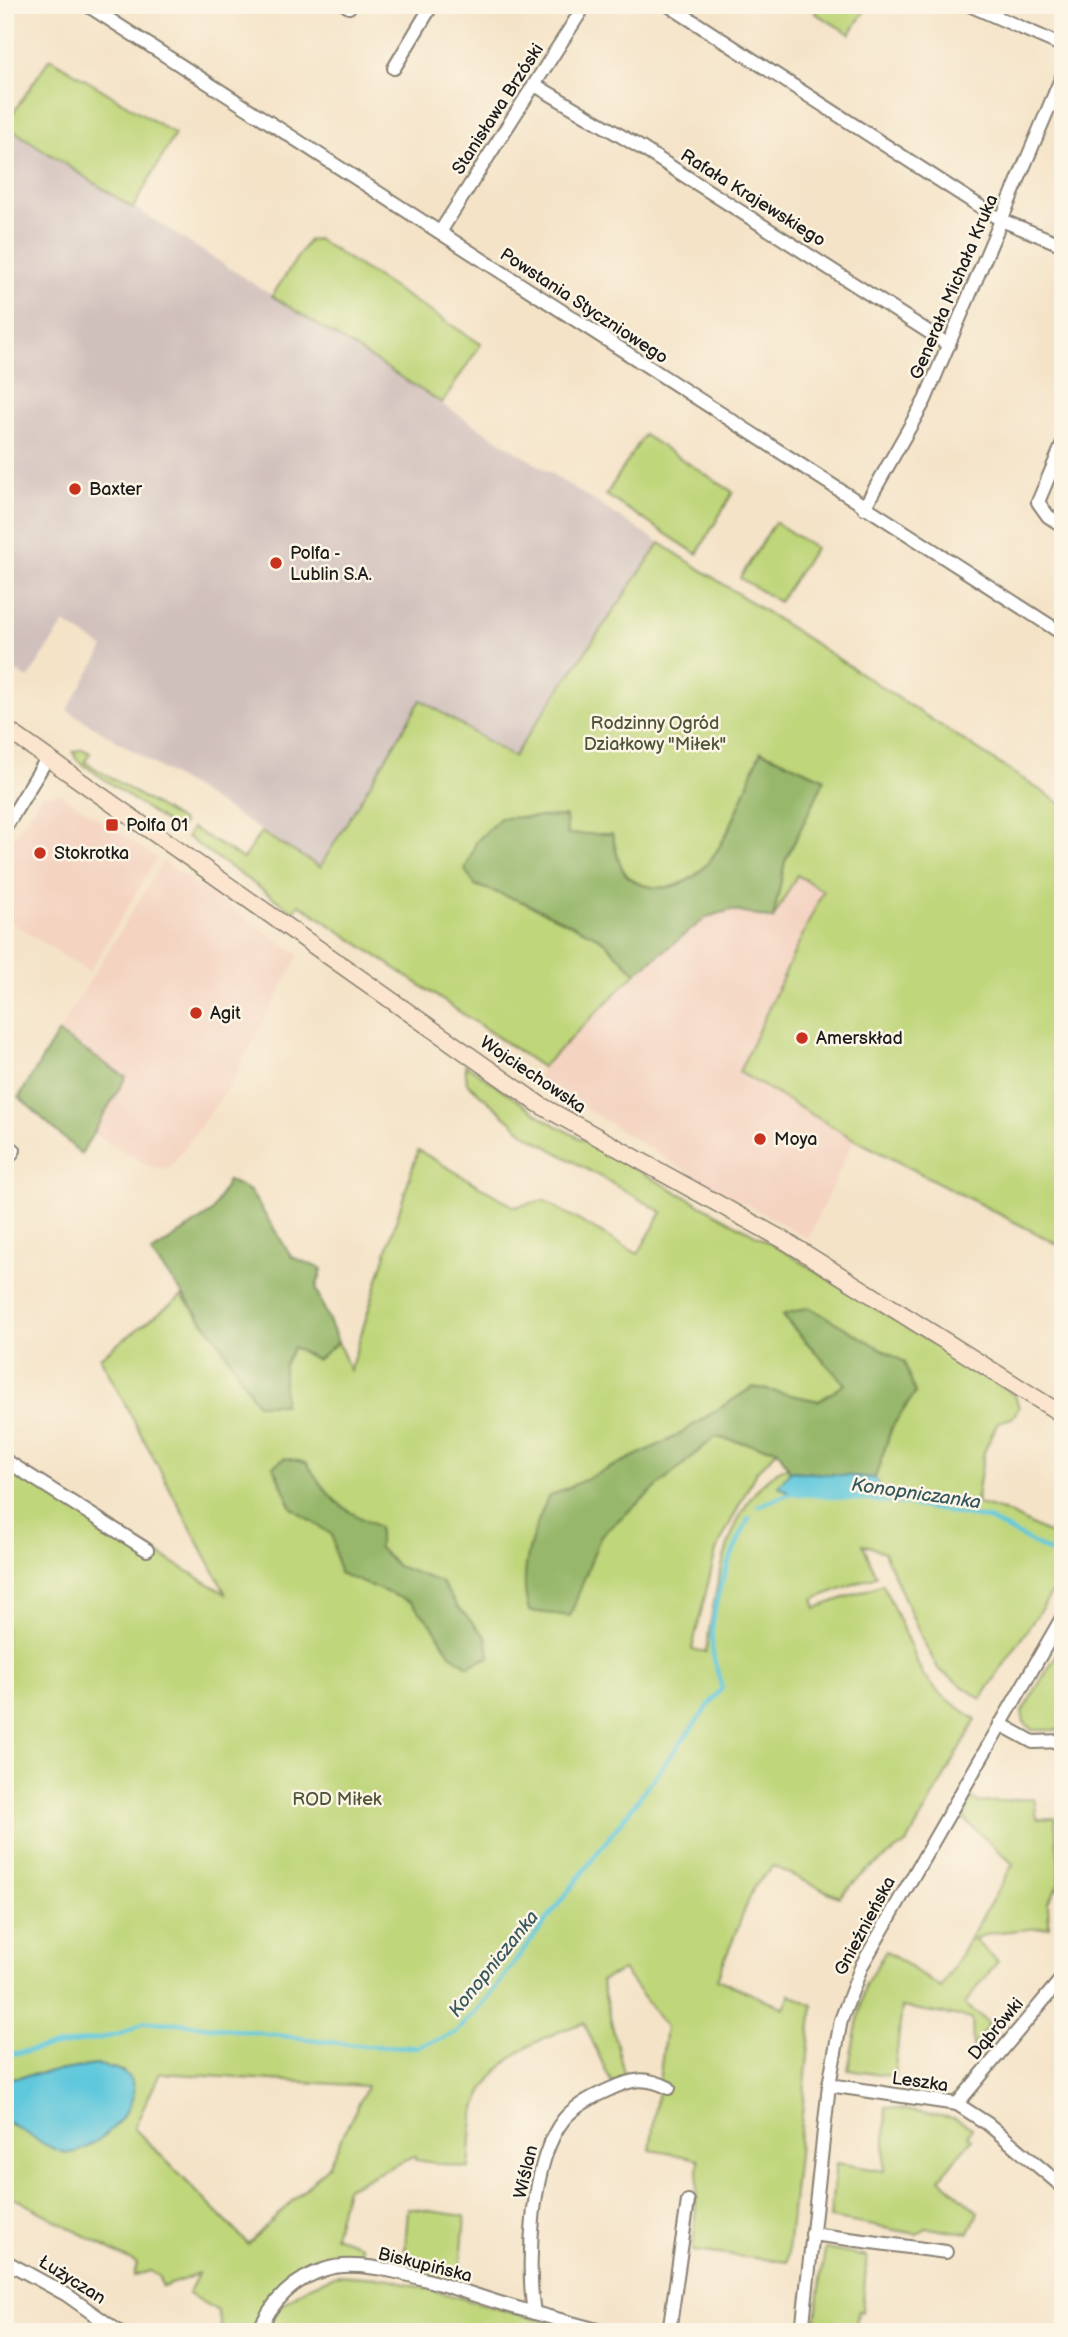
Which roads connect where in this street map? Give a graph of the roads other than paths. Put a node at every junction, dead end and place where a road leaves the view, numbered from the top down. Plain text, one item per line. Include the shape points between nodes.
1 (87, 5) edge
2 (432, 5) edge
3 (585, 5) edge
4 (668, 5) edge
5 (969, 5) edge
6 (1063, 46) edge
7 (394, 68) dead end
8 (1063, 74) edge
9 (534, 85) junction
10 (1001, 220) junction
11 (440, 232) junction
12 (1063, 245) edge
13 (949, 345) junction
14 (1063, 443) edge
15 (864, 508) junction
16 (1063, 526) edge
17 (1063, 635) edge
18 (5, 728) edge
19 (48, 757) junction
20 (5, 828) edge
21 (14, 1150) dead end
22 (5, 1163) edge
23 (1063, 1415) edge
24 (5, 1460) edge
25 (147, 1550) dead end
26 (1063, 1616) edge
27 (1000, 1724) junction
28 (1063, 1741) edge
29 (1063, 1977) edge
30 (829, 2085) junction
31 (669, 2088) dead end
32 (957, 2104) junction
33 (1063, 2187) edge
34 (688, 2202) dead end
35 (812, 2234) junction
36 (946, 2252) dead end
37 (5, 2261) edge
38 (534, 2313) junction
39 (119, 2332) edge
40 (259, 2332) edge
41 (606, 2332) edge
42 (670, 2332) edge
43 (802, 2332) edge

1 - 11 street, Powstania Styczniowego
2 - 7 street
3 - 9 street, Stanisława Brzóski
4 - 10 street
5 - 6 street
8 - 10 street, Generała Michała Kruka
9 - 11 street, Stanisława Brzóski
9 - 13 street, Rafała Krajewskiego
10 - 12 street
10 - 13 street, Generała Michała Kruka
11 - 15 street, Powstania Styczniowego
13 - 15 street, Generała Michała Kruka via 925,400
14 - 16 street via 1038,502
15 - 17 street, Powstania Styczniowego
18 - 19 street, Wojciechowska
19 - 20 street
19 - 23 street, Wojciechowska via 521,1092 609,1146 787,1242
21 - 22 street
24 - 25 street
26 - 27 street, Gnieźnieńska
27 - 28 street via 1033,1742
27 - 30 street, Gnieźnieńska via 862,1965 841,2020
29 - 32 street, Dąbrówki
30 - 32 street, Leszka
30 - 35 street, Gnieźnieńska
31 - 38 street, Wiślan via 639,2078 596,2095 564,2118 550,2144 530,2235
32 - 33 street, Leszka
34 - 42 street
35 - 36 street
35 - 43 street, Gnieźnieńska
37 - 39 street, Łużyczan via 67,2295
38 - 40 street, Biskupińska via 398,2273 334,2268 285,2291 265,2313
38 - 41 street, Biskupińska

